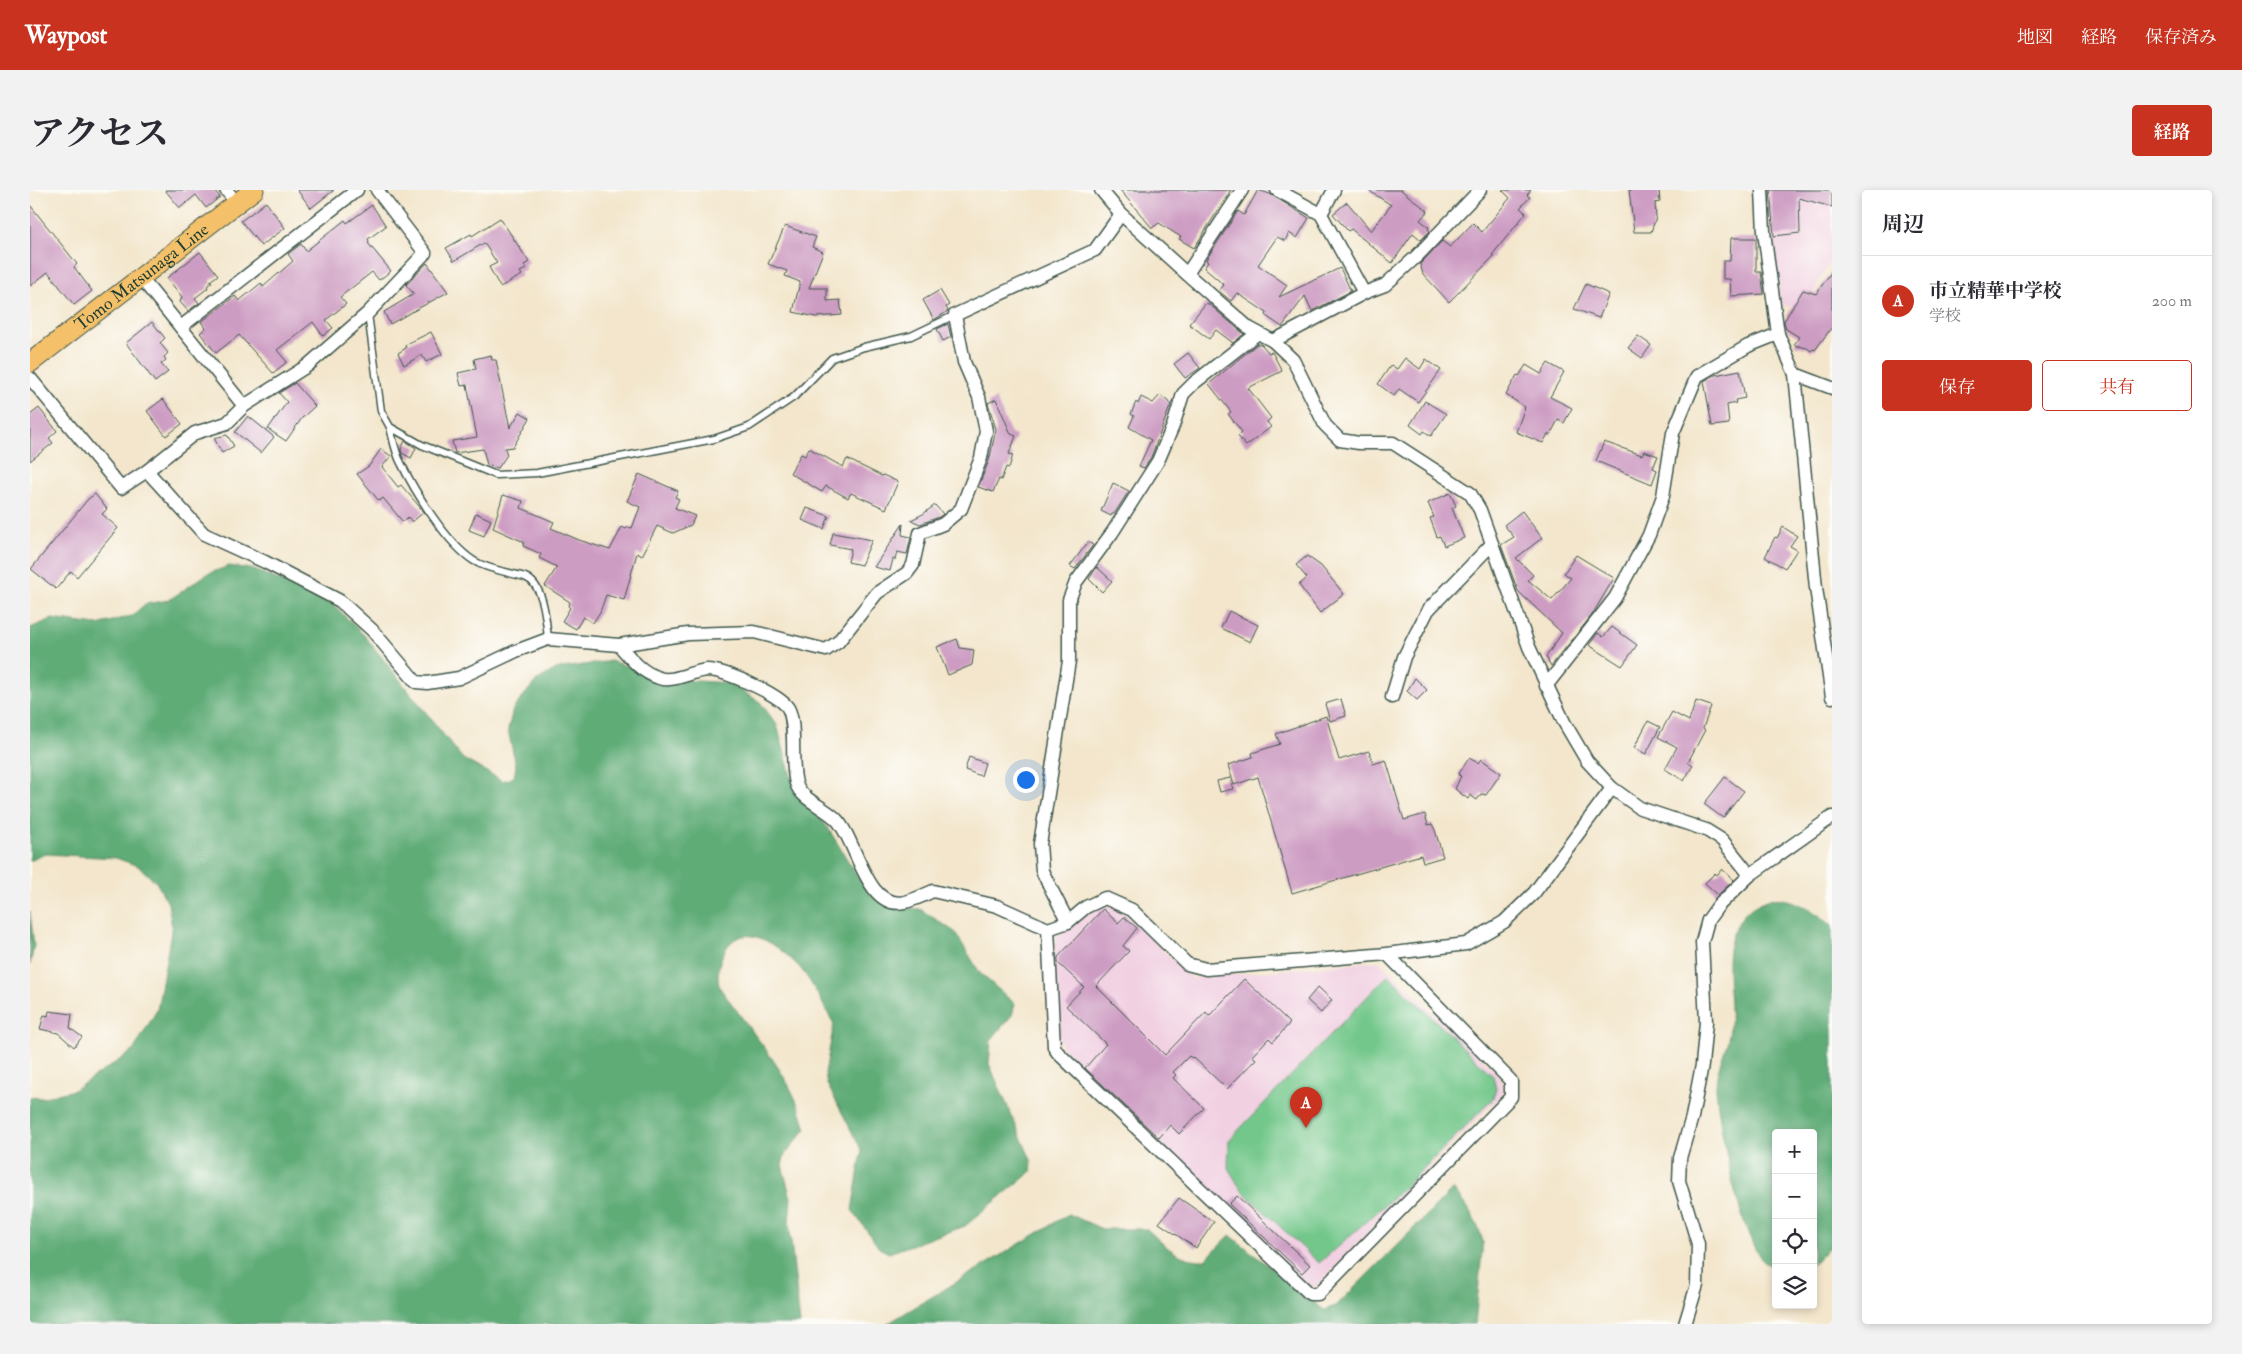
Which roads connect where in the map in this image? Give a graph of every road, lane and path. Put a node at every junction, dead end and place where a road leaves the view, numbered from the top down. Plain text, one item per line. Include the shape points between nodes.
1 (254, 190) edge
2 (357, 190) edge
3 (377, 190) edge
4 (1101, 190) edge
5 (1242, 190) edge
6 (1277, 190) edge
7 (1334, 190) edge
8 (1480, 190) edge
9 (1762, 190) edge
10 (232, 196) edge
11 (1121, 214) junction
12 (1321, 214) junction
13 (1187, 274) junction
14 (141, 278) junction
15 (1364, 293) junction
16 (368, 313) junction
17 (955, 315) junction
18 (182, 326) junction
19 (1258, 333) junction
20 (1778, 334) junction
21 (1274, 341) junction
22 (30, 363) edge
23 (1795, 374) junction
24 (30, 378) edge
25 (1832, 388) edge
26 (244, 406) junction
27 (390, 427) junction
28 (147, 471) junction
29 (1492, 544) junction
30 (548, 639) junction
31 (619, 645) junction
32 (1546, 686) junction
33 (1392, 697) dead end
34 (1832, 698) edge
35 (1612, 788) junction
36 (1832, 817) edge
37 (1750, 875) junction
38 (1068, 922) junction
39 (1048, 929) junction
40 (1387, 954) junction
41 (1685, 1324) edge

1 - 10 main road, Tomo Matsunaga Line
2 - 18 street
3 - 16 street via 425,253
4 - 11 street
5 - 13 street
6 - 12 street
7 - 12 street
8 - 15 street via 1385,285
9 - 20 street via 1764,232
10 - 14 main road, Tomo Matsunaga Line
11 - 13 street
11 - 17 street via 1095,250
12 - 15 street
13 - 19 street
14 - 18 street
14 - 22 main road, Tomo Matsunaga Line
15 - 21 street
16 - 26 street via 307,366
16 - 27 lane via 381,411
17 - 27 lane via 911,336 832,358 794,398 749,427 714,440 537,473 496,474 422,445
17 - 31 street via 964,362 980,397 986,431 981,458 961,509 943,524 920,533 913,565 907,573 877,593 838,642 826,650 754,632 688,634
18 - 26 street
19 - 21 street
19 - 38 street via 1183,394 1158,461 1076,582 1069,600 1069,661 1040,844 1042,871
20 - 23 street
20 - 32 street via 1748,346 1697,376 1673,433 1663,496 1649,535 1615,598
21 - 29 street via 1293,360 1325,425 1340,440 1393,442 1463,488 1480,510
23 - 25 street
23 - 34 street via 1816,588
24 - 28 street via 121,488
26 - 28 street via 227,423 195,433
27 - 30 lane via 400,462 446,536 474,561 527,578 543,602
28 - 30 street via 204,534 340,601 372,630 416,682 459,678
29 - 32 street
29 - 33 street via 1428,610 1404,657
30 - 31 street
31 - 39 street via 640,669 660,679 709,670 779,698 788,708 791,718 793,767 801,793 838,820 872,888 882,897 904,903 933,891 997,906
32 - 35 street via 1586,761
35 - 37 street via 1640,808 1706,830 1722,840
35 - 40 street via 1534,893 1504,922 1466,944
36 - 37 street
37 - 41 street via 1718,906 1708,920 1702,942 1706,1022 1702,1065 1679,1181 1698,1244 1697,1285
38 - 39 street
38 - 40 street via 1086,907 1105,898 1132,910 1186,964 1206,969
39 - 40 street via 1054,1047 1058,1053 1310,1294 1318,1294 1511,1097 1511,1081

